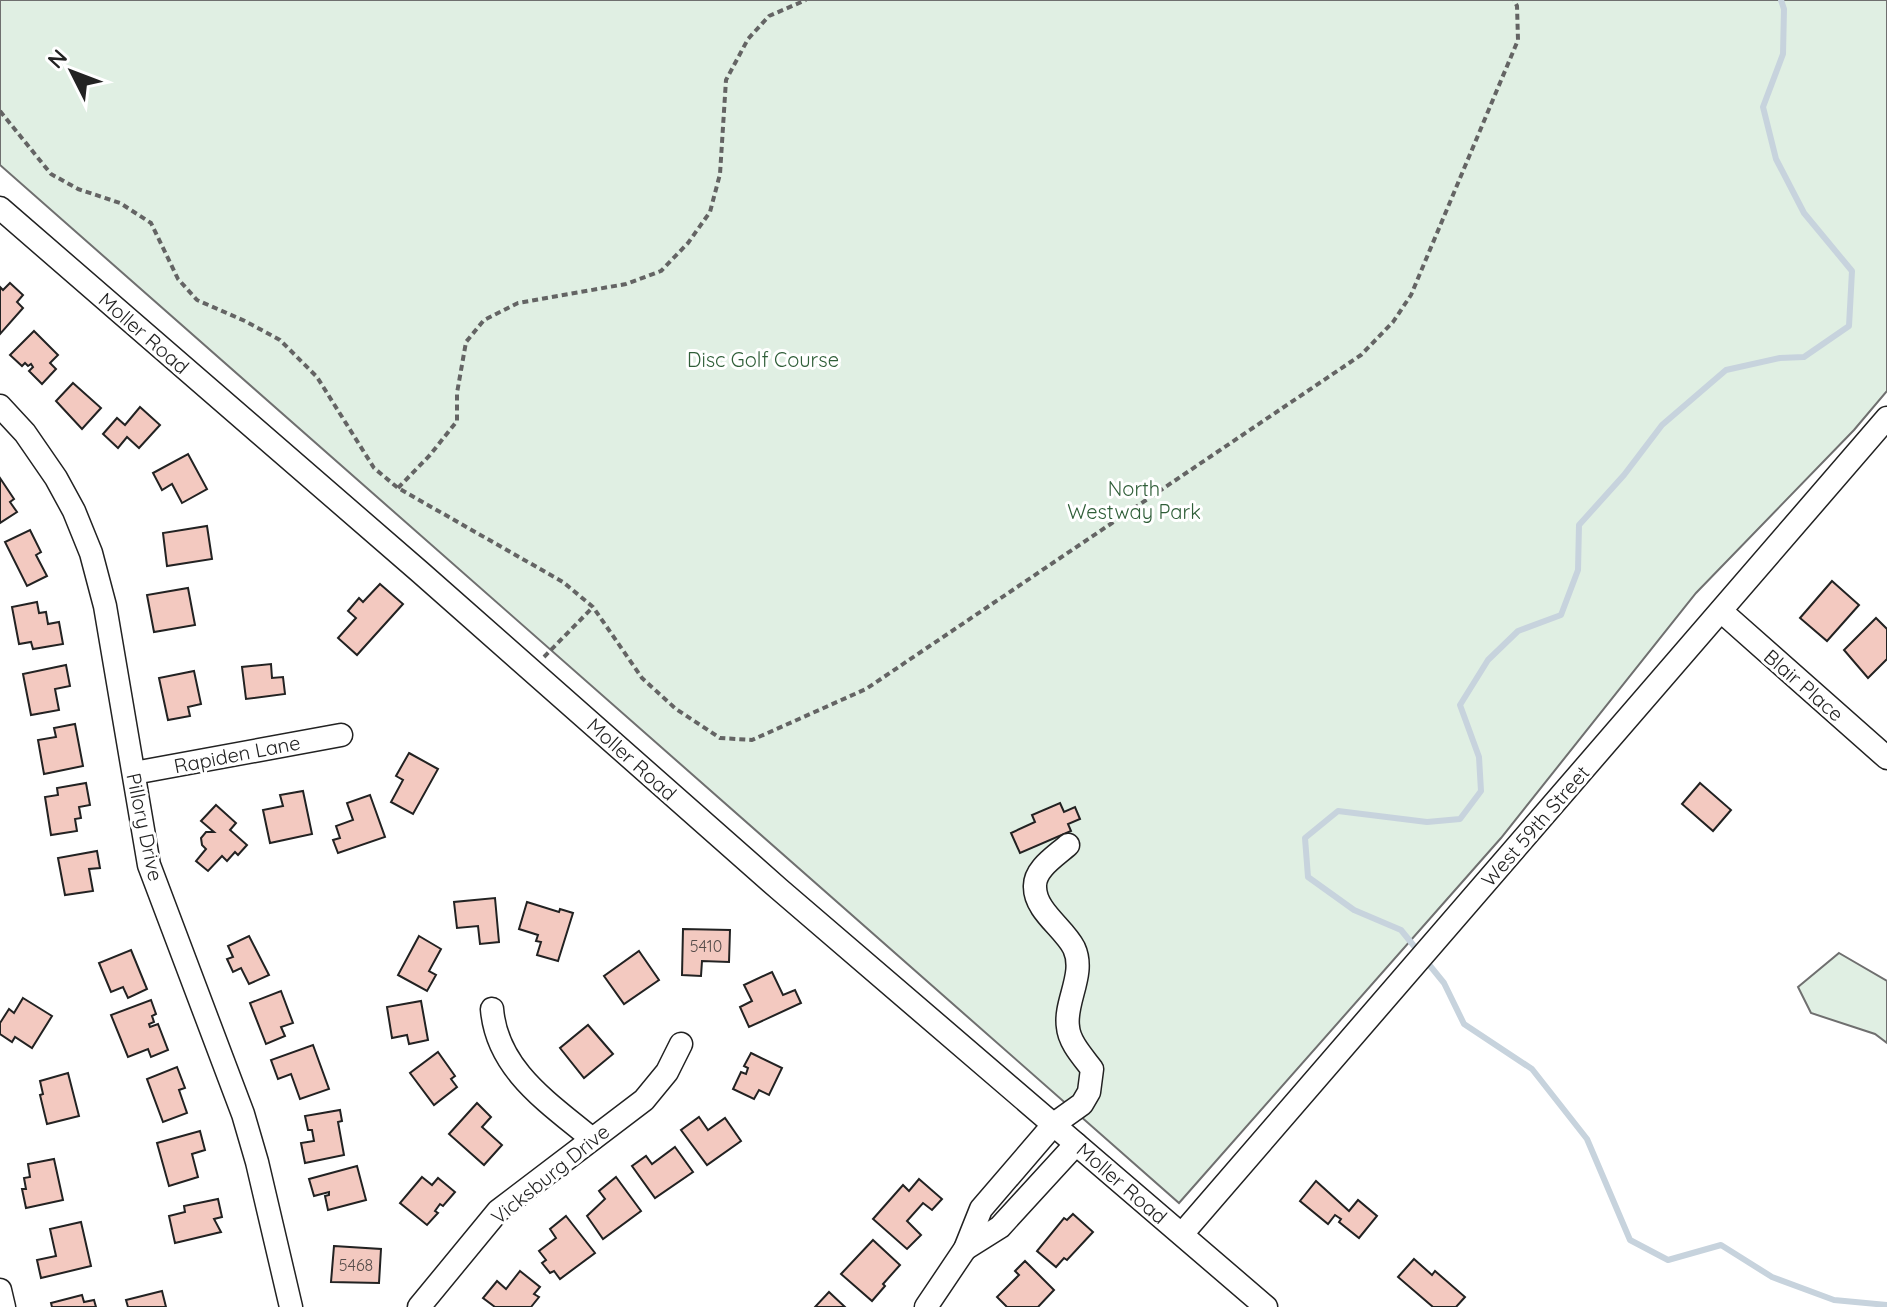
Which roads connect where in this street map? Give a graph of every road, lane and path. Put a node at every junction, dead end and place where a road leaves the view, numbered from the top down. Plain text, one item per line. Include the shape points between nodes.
1 (806, 0) edge
2 (1514, 0) edge
3 (0, 111) edge
4 (0, 208) edge
5 (0, 406) edge
6 (1887, 418) edge
7 (398, 488) junction
8 (593, 607) junction
9 (1721, 611) junction
10 (532, 670) junction
11 (341, 735) dead end
12 (1887, 758) edge
13 (134, 773) junction
14 (1068, 845) dead end
15 (492, 1009) dead end
16 (681, 1044) dead end
17 (1054, 1124) junction
18 (592, 1139) junction
19 (1076, 1144) junction
20 (1182, 1234) junction
21 (965, 1249) junction
22 (0, 1290) edge
23 (4, 1307) edge
24 (291, 1307) edge
25 (419, 1307) edge
26 (926, 1307) edge
27 (1266, 1307) edge

1 - 7 path via 769,16 748,39 726,80 720,174 710,212 688,243 661,271 638,280 518,303 484,320 466,342 457,421
2 - 8 path via 1518,40 1411,295 1393,322 1361,355 926,652 866,689 752,740 720,738 642,678
3 - 7 path via 51,174 120,203 151,223 178,279 197,300 280,340 317,377 374,468
4 - 10 street, Moller Road
5 - 13 street, Pillory Drive via 56,478 91,553
6 - 9 street, West 59th Street
7 - 8 path via 563,582
8 - 10 path
9 - 12 street, Blair Place
9 - 20 street, West 59th Street
10 - 17 street, Moller Road
11 - 13 street, Rapiden Lane
13 - 24 street, Pillory Drive via 149,865 243,1114
14 - 17 street via 1039,871 1034,884 1037,897 1074,948 1078,969 1067,1026 1092,1069 1082,1104
15 - 18 street via 498,1039 518,1074
16 - 18 street, Vicksburg Drive via 644,1100
17 - 19 street, Moller Road
17 - 21 street via 981,1209
18 - 25 street, Vicksburg Drive via 498,1211
19 - 20 street, Moller Road
19 - 21 street via 1000,1227
20 - 27 street, Moller Road
21 - 26 street
22 - 23 street

